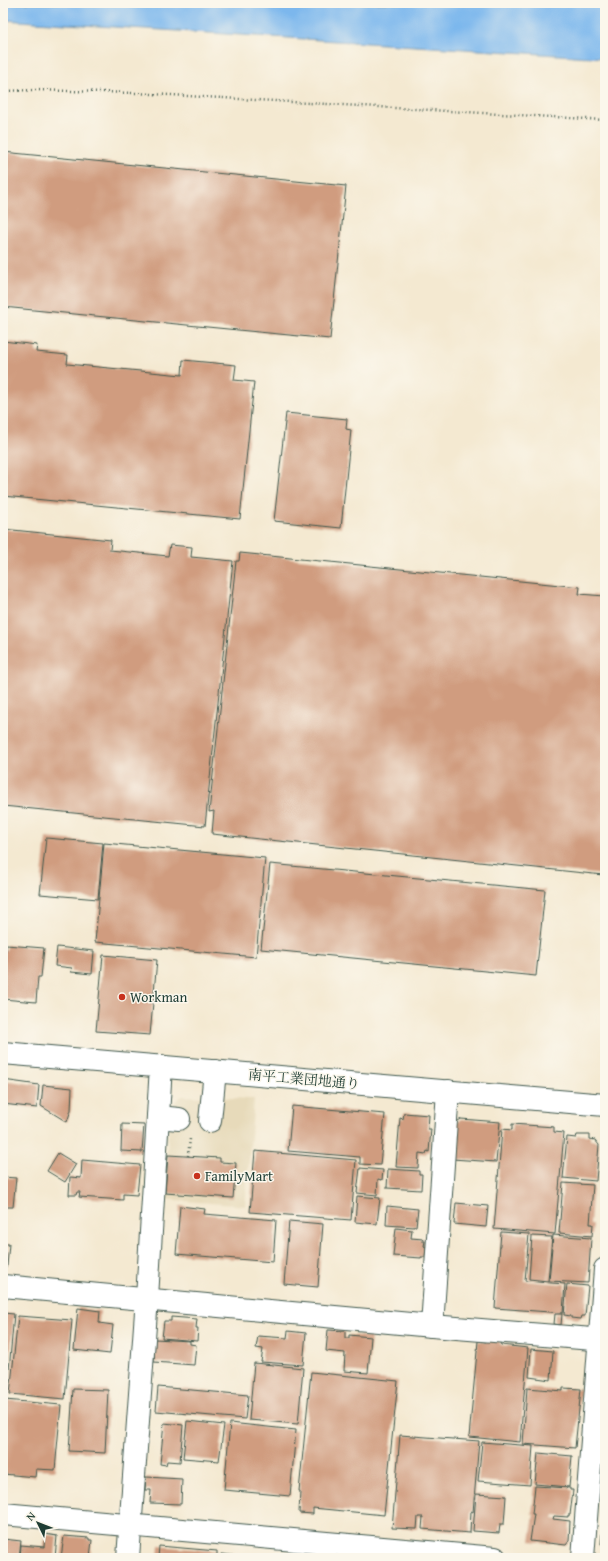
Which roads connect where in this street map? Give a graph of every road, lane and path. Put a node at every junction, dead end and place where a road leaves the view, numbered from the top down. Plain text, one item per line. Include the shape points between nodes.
1 (3, 91) edge
2 (605, 120) edge
3 (3, 1053) edge
4 (161, 1066) junction
5 (215, 1071) junction
6 (448, 1091) junction
7 (605, 1105) edge
8 (210, 1121) dead end
9 (190, 1138) dead end
10 (188, 1156) dead end
11 (605, 1269) edge
12 (3, 1286) edge
13 (146, 1298) junction
14 (432, 1326) junction
15 (602, 1339) edge
16 (3, 1514) edge
17 (130, 1525) junction
18 (128, 1558) edge
19 (495, 1558) edge
20 (583, 1558) edge

1 - 2 path via 135,93
3 - 4 street, 南平工業団地通り
4 - 5 street, 南平工業団地通り
4 - 13 street via 168,1118
5 - 6 street, 南平工業団地通り
5 - 8 street
6 - 7 street, 南平工業団地通り
6 - 14 street via 450,1173
9 - 10 path
11 - 15 street
12 - 13 street
13 - 14 street via 346,1312
13 - 17 street
14 - 15 street
15 - 20 street
16 - 17 street
17 - 18 street
17 - 19 street

